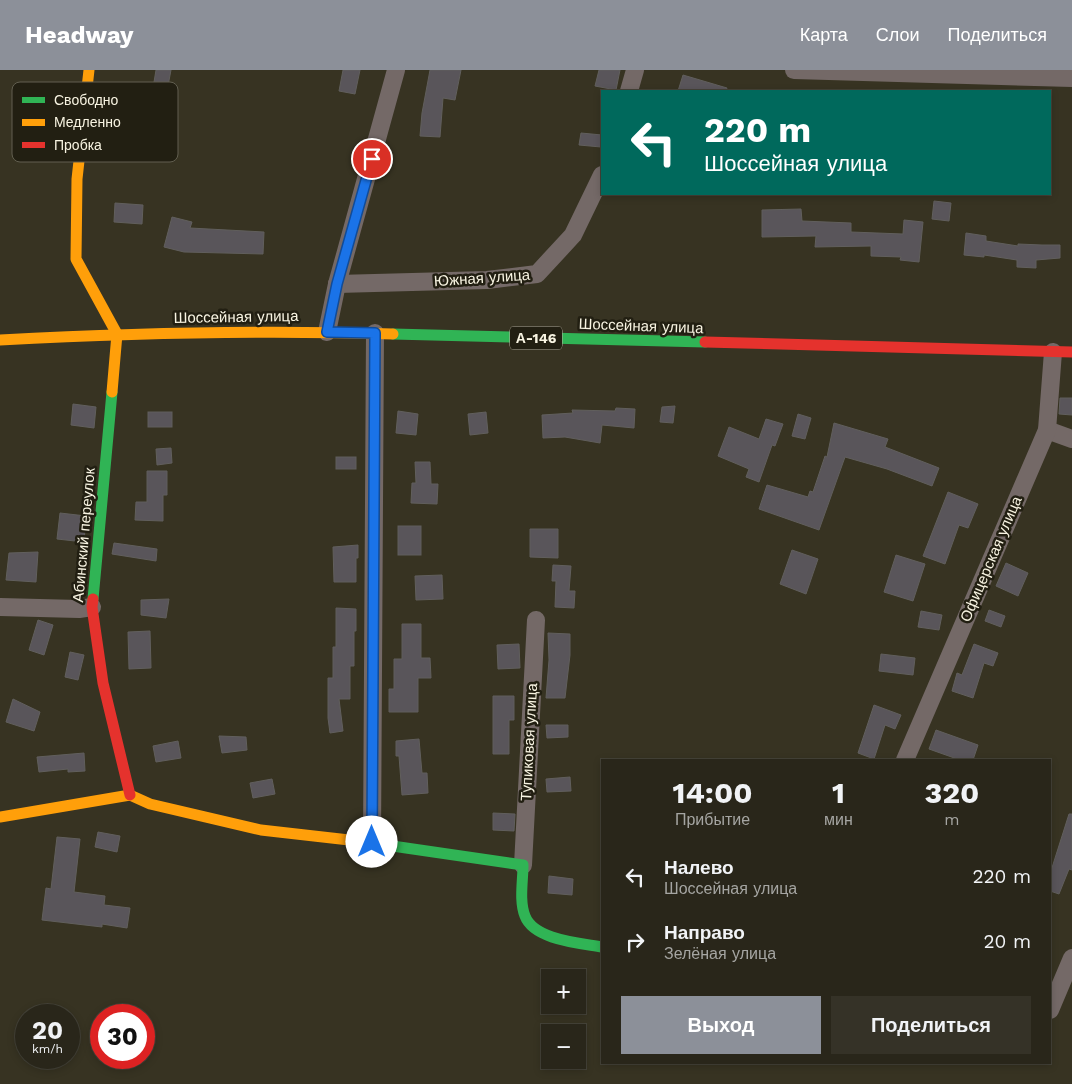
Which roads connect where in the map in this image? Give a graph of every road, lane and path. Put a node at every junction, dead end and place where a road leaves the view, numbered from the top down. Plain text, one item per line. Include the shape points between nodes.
1 (396, 70) edge
2 (635, 70) edge
3 (794, 70) edge
4 (1072, 78) edge
5 (629, 90) edge
6 (80, 162) edge
7 (601, 177) edge
8 (337, 284) junction
9 (327, 332) junction
10 (375, 333) junction
11 (116, 334) junction
12 (0, 340) edge
13 (1053, 352) junction
14 (1072, 352) edge
15 (1046, 430) junction
16 (1072, 439) edge
17 (0, 607) edge
18 (92, 607) junction
19 (536, 620) dead end
20 (905, 759) edge
21 (130, 796) junction
22 (0, 817) edge
23 (372, 842) junction
24 (523, 865) junction
25 (601, 948) edge
26 (1072, 958) edge
27 (1051, 1008) edge

1 - 8 street
2 - 5 street
3 - 4 street
6 - 11 main road via 76,259
7 - 8 street, Южная улица via 573,235 537,274 487,280
8 - 9 street
9 - 10 main road, Шоссейная улица / А-146
9 - 11 main road, Шоссейная улица / А-146
10 - 13 main road, Шоссейная улица / А-146
10 - 23 street
11 - 12 main road, Шоссейная улица / А-146
11 - 18 main road, Абинский переулок
13 - 14 main road, Шоссейная улица / А-146
13 - 15 street, Офицерская улица
15 - 16 street
15 - 20 street, Офицерская улица
17 - 18 street
18 - 21 main road, Абинский переулок via 102,683
19 - 24 street, Тупиковая улица
21 - 22 main road
21 - 23 main road via 150,804 261,830
23 - 24 main road
24 - 25 main road via 524,916 530,926 540,934
26 - 27 street

